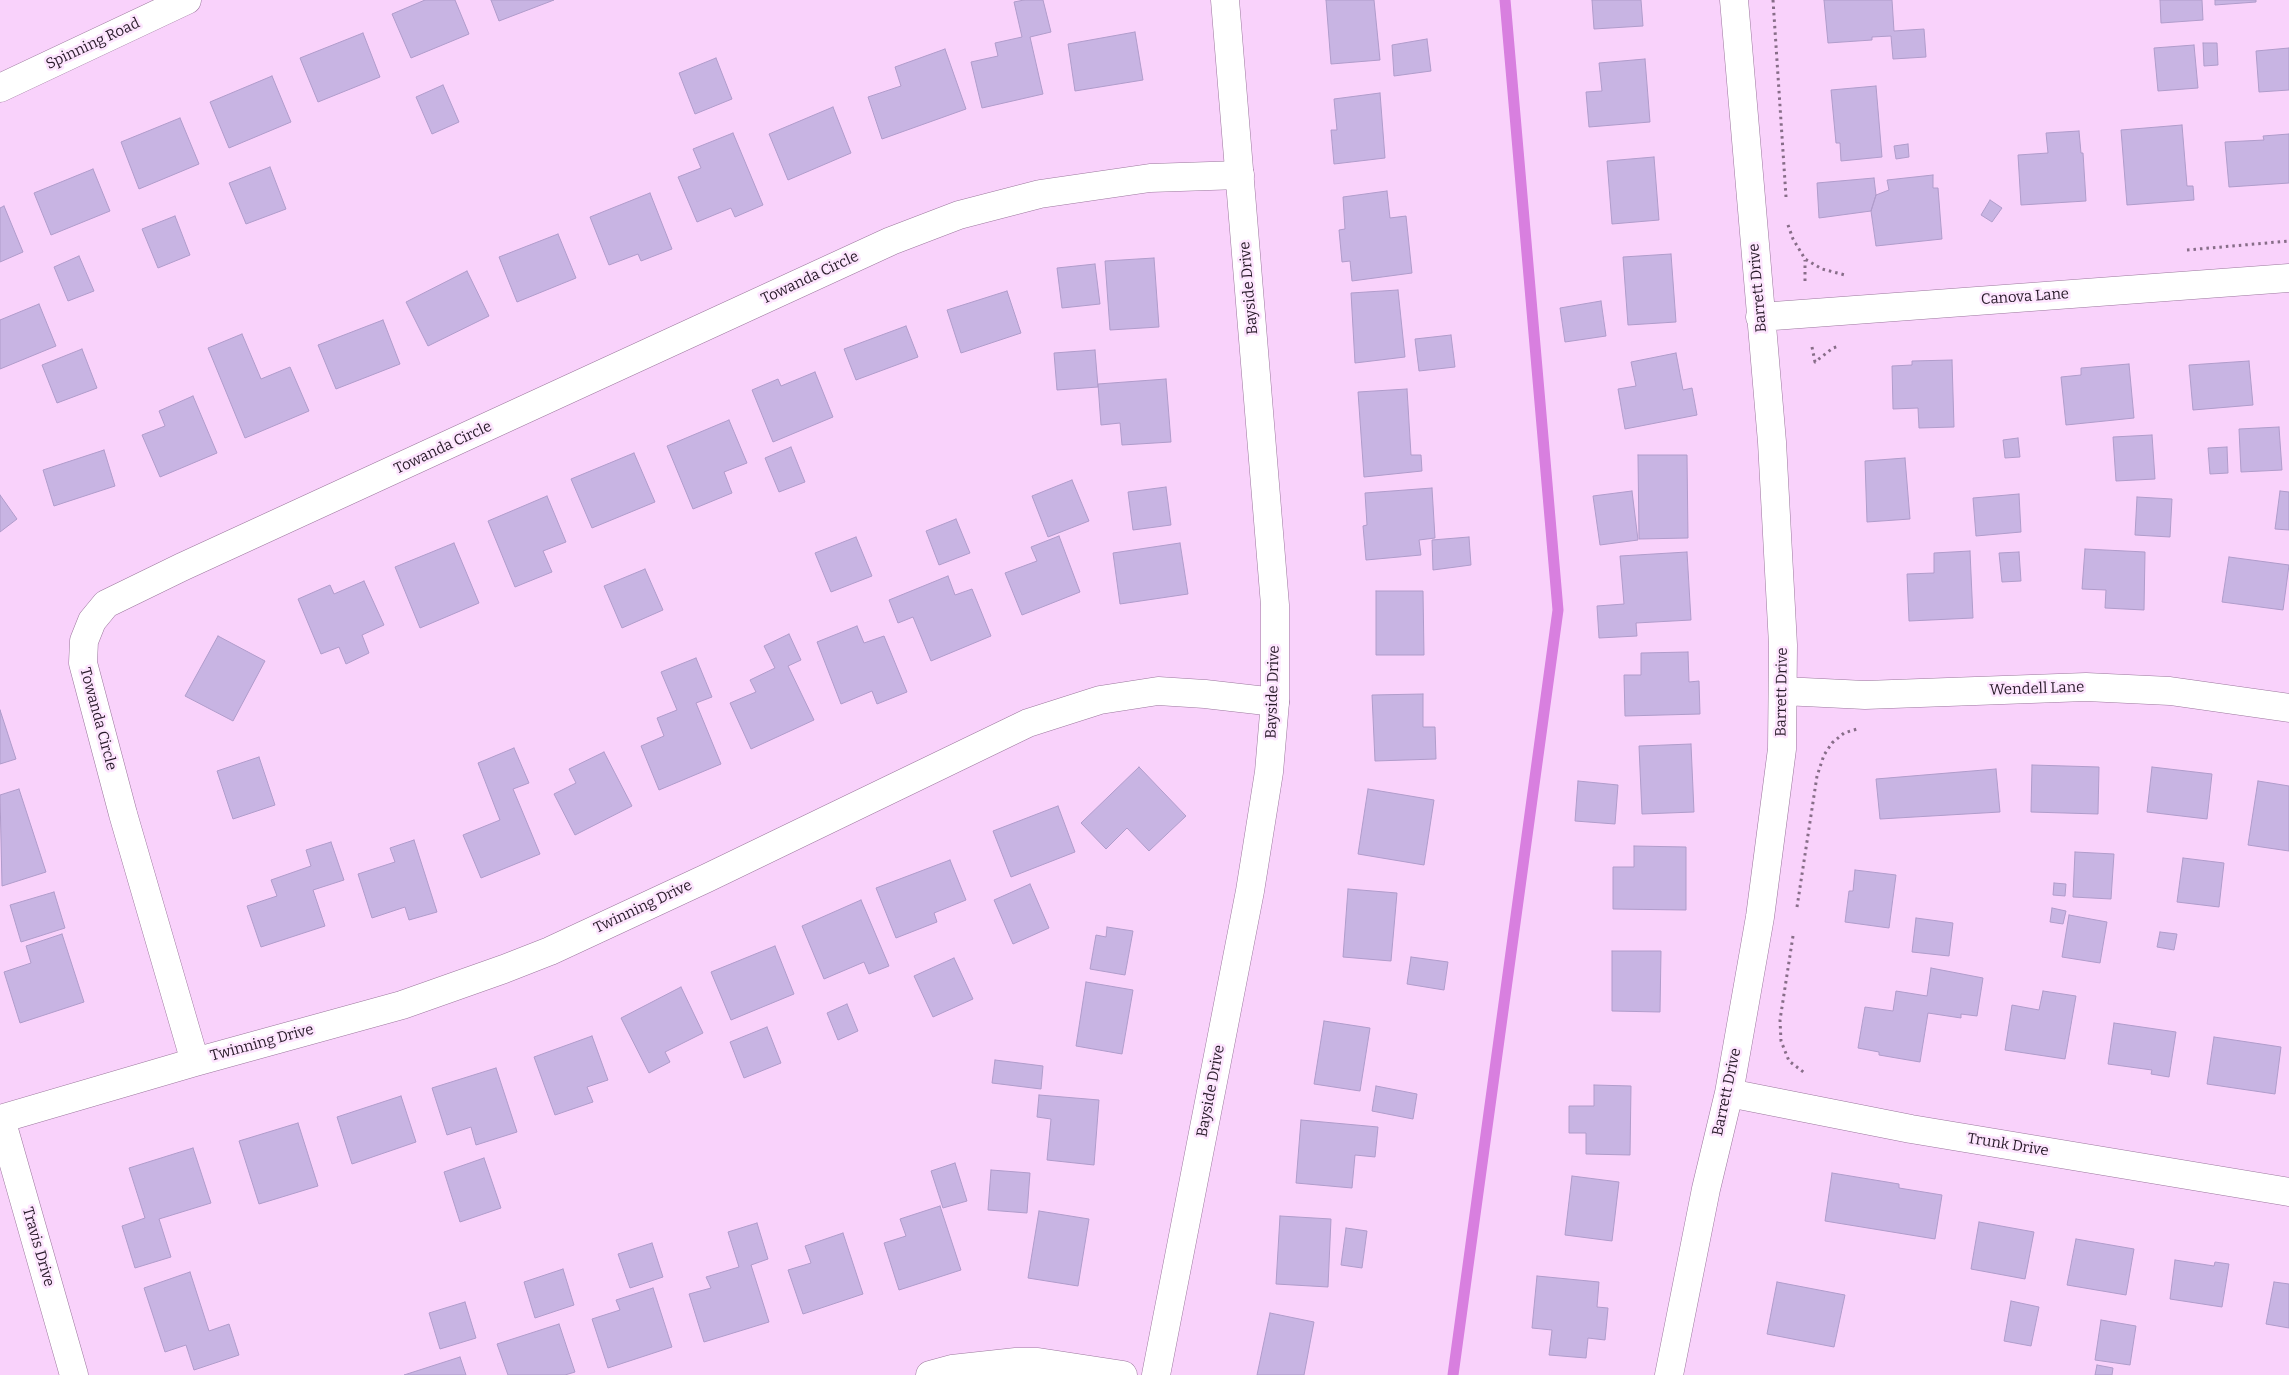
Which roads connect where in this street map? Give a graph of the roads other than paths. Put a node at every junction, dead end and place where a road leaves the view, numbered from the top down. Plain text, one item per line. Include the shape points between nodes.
1 (187, 0) edge
2 (1225, 0) edge
3 (1734, 0) edge
4 (0, 88) edge
5 (1240, 175) junction
6 (2289, 278) edge
7 (1760, 317) junction
8 (1783, 691) junction
9 (1274, 702) junction
10 (2289, 708) edge
11 (196, 1062) junction
12 (1729, 1093) junction
13 (1, 1119) edge
14 (2289, 1192) edge
15 (74, 1375) edge
16 (930, 1375) edge
17 (1123, 1375) edge
18 (1156, 1375) edge
19 (1669, 1375) edge

1 - 4 street, Spinning Road
2 - 5 street, Bayside Drive
3 - 7 street, Barrett Drive
5 - 9 street, Bayside Drive via 1275,606
5 - 11 street, Towanda Circle via 1150,178 1040,194 959,215 891,240 106,604 92,621 84,641 82,663
6 - 7 street, Canova Lane
7 - 8 street, Barrett Drive via 1772,442 1784,645
8 - 10 street, Wendell Lane via 1865,695 2086,687 2170,691
8 - 12 street, Barrett Drive via 1782,749 1760,916
9 - 11 street, Twinning Drive via 1158,691 1100,700 1028,723 550,951 402,1005
9 - 18 street, Bayside Drive via 1269,772 1250,891
11 - 13 street, Twinning Drive
12 - 14 street, Trunk Drive via 1911,1129
12 - 19 street, Barrett Drive via 1706,1189
13 - 15 street, Travis Drive
16 - 17 street via 952,1369 1038,1362

